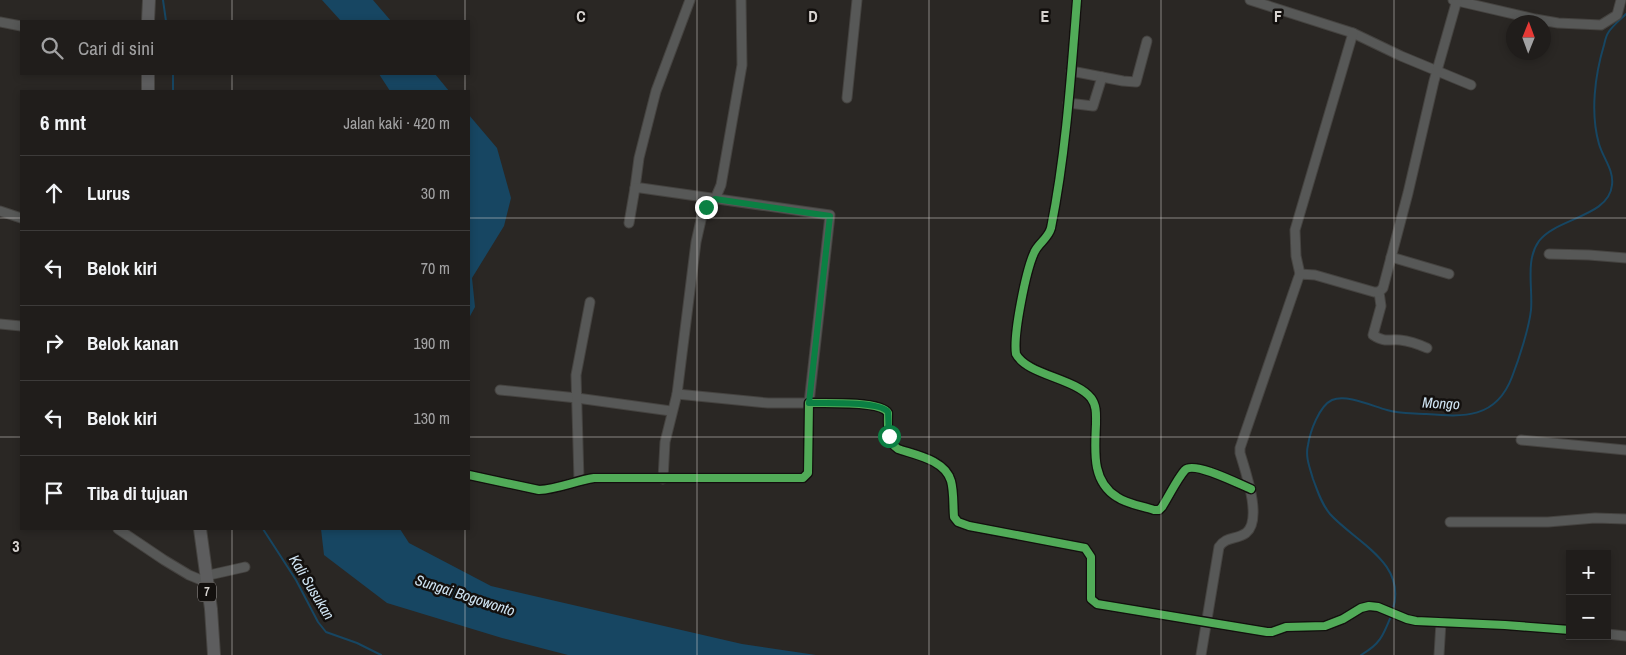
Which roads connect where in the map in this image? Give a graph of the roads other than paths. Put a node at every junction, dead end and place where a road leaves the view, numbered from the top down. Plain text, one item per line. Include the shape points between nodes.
1 (149, 0) edge
2 (690, 0) edge
3 (741, 0) edge
4 (857, 0) edge
5 (1077, 0) edge
6 (1250, 0) edge
7 (1455, 0) edge
8 (1622, 0) edge
9 (148, 20) edge
10 (0, 22) edge
11 (20, 26) edge
12 (1353, 33) junction
13 (1147, 42) dead end
14 (1071, 71) junction
15 (1437, 71) junction
16 (148, 75) edge
17 (1102, 77) junction
18 (1471, 85) dead end
19 (148, 90) edge
20 (847, 98) dead end
21 (1068, 102) junction
22 (635, 188) junction
23 (715, 199) junction
24 (0, 211) edge
25 (20, 218) edge
26 (629, 223) dead end
27 (1549, 254) dead end
28 (1391, 257) junction
29 (1626, 258) edge
30 (1300, 274) junction
31 (1449, 274) dead end
32 (1379, 292) junction
33 (590, 302) dead end
34 (0, 324) edge
35 (20, 326) edge
36 (1427, 348) dead end
37 (500, 390) dead end
38 (677, 394) junction
39 (577, 398) junction
40 (809, 403) junction
41 (671, 411) junction
42 (1520, 440) dead end
43 (1626, 450) edge
44 (470, 475) edge
45 (663, 479) junction
46 (578, 480) junction
47 (1251, 489) junction
48 (1626, 519) edge
49 (1450, 522) dead end
50 (119, 530) edge
51 (200, 530) edge
52 (245, 567) dead end
53 (205, 579) junction
54 (1207, 622) junction
55 (1441, 622) junction
56 (1566, 630) edge
57 (1611, 634) edge
58 (1626, 636) edge
59 (214, 655) edge
60 (1202, 655) edge
61 (1439, 655) edge

1 - 9 highway
2 - 22 street via 656,92 639,158
3 - 23 street via 742,65 721,185
4 - 20 street
5 - 14 street
6 - 12 street
7 - 8 street via 1558,23 1601,25 1617,15
7 - 15 street
10 - 11 street
12 - 15 street
12 - 30 street via 1295,230
13 - 17 street via 1136,82
14 - 17 street
14 - 21 street
15 - 18 street
15 - 28 street
16 - 19 highway
17 - 21 street via 1093,106
21 - 47 street via 1050,231 1034,252 1020,304 1018,358 1092,398 1096,410 1094,458 1097,470 1103,483 1120,499 1159,510 1185,471 1191,468
22 - 23 street
22 - 26 street
23 - 38 street via 702,211
23 - 40 street via 830,216
24 - 25 street
27 - 29 street
28 - 31 street
28 - 32 street
30 - 32 street via 1314,274
30 - 47 street via 1240,448
32 - 36 street via 1381,306 1373,335 1388,342 1407,341
33 - 39 street via 576,375
34 - 35 street
37 - 39 street
38 - 40 street via 768,403
38 - 41 street
39 - 41 street
39 - 46 street
40 - 45 street via 808,473 805,477
40 - 54 street via 850,404 887,410 893,446 937,464 947,474 951,481 954,517 958,522 1085,548 1091,557 1091,597 1094,602
41 - 45 street
42 - 43 street
44 - 46 street via 539,490
45 - 46 street
47 - 54 street via 1251,524 1246,533 1222,542 1219,548
48 - 49 street
50 - 53 street via 189,575
51 - 53 highway, 7
52 - 53 street
53 - 59 highway, 7
54 - 55 street via 1272,632 1286,627 1324,626 1369,606 1407,619
54 - 60 street
55 - 56 street
55 - 61 street
57 - 58 street

